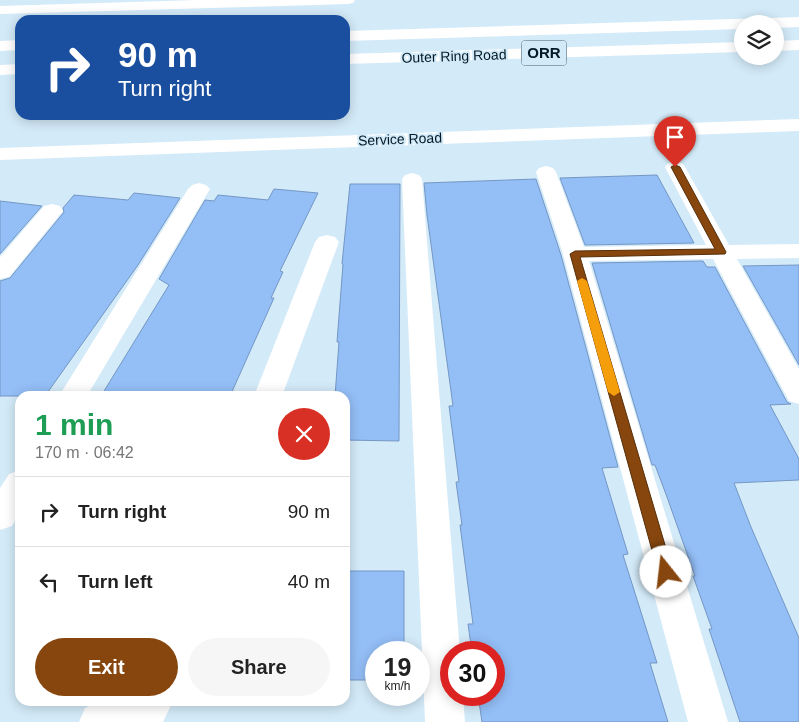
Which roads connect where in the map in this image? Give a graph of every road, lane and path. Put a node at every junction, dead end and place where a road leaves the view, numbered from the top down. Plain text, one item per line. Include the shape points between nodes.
1 (348, 0) edge
2 (0, 10) edge
3 (799, 22) edge
4 (784, 23) edge
5 (734, 24) edge
6 (350, 36) edge
7 (15, 45) edge
8 (799, 45) edge
9 (0, 46) edge
10 (784, 46) edge
11 (734, 47) edge
12 (350, 59) edge
13 (15, 69) edge
14 (0, 70) edge
15 (799, 125) edge
16 (0, 154) edge
17 (675, 167) dead end
18 (546, 172) dead end
19 (412, 179) dead end
20 (199, 189) dead end
21 (52, 211) dead end
22 (327, 242) dead end
23 (799, 250) edge
24 (721, 252) junction
25 (575, 254) junction
26 (0, 272) edge
27 (76, 391) edge
28 (270, 391) edge
29 (799, 394) edge
30 (15, 491) edge
31 (0, 516) edge
32 (150, 706) edge
33 (99, 722) edge
34 (445, 722) edge
35 (708, 722) edge

1 - 2 main road
3 - 4 main road
5 - 6 main road, Outer Ring Road / ORR
7 - 9 main road
8 - 10 main road
11 - 12 main road, Outer Ring Road / ORR
13 - 14 main road
15 - 16 main road, Service Road
17 - 24 main road
18 - 25 main road
19 - 34 main road
20 - 27 main road
21 - 26 main road
22 - 28 main road
23 - 24 main road
24 - 25 main road
24 - 29 main road
25 - 35 main road
30 - 31 main road
32 - 33 main road

